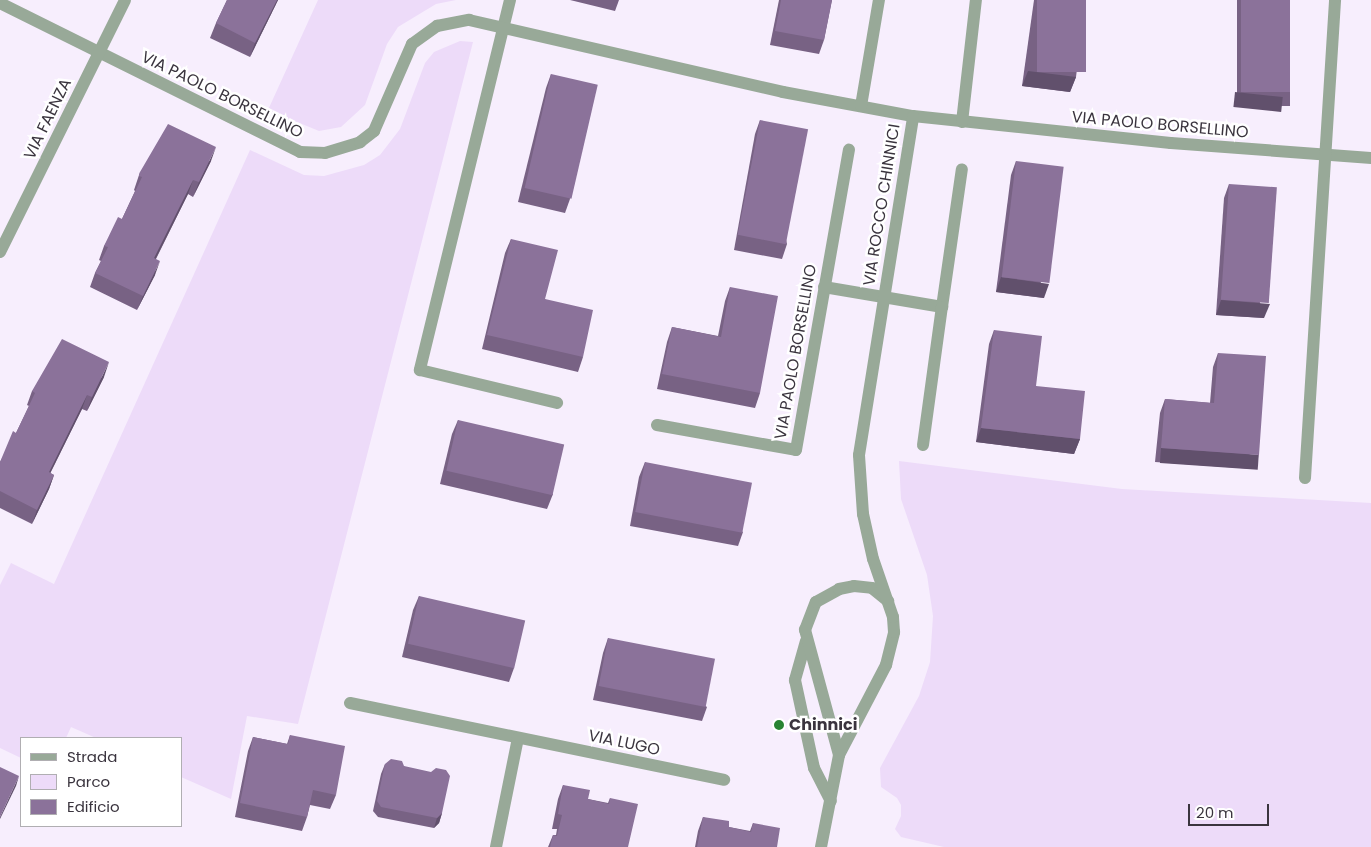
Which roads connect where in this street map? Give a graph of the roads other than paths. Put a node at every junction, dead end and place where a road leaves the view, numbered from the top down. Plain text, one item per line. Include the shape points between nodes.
1 (125, 0) edge
2 (510, 0) edge
3 (879, 0) edge
4 (976, 0) edge
5 (1335, 0) edge
6 (0, 3) edge
7 (503, 28) junction
8 (99, 52) junction
9 (861, 106) junction
10 (913, 116) junction
11 (962, 122) junction
12 (849, 150) dead end
13 (1325, 155) junction
14 (1371, 158) edge
15 (962, 169) dead end
16 (0, 252) edge
17 (824, 287) junction
18 (883, 298) junction
19 (942, 307) junction
20 (557, 403) dead end
21 (657, 425) dead end
22 (923, 445) dead end
23 (1305, 478) dead end
24 (889, 602) junction
25 (806, 641) junction
26 (350, 703) dead end
27 (518, 738) junction
28 (839, 755) junction
29 (724, 780) dead end
30 (831, 801) junction
31 (496, 847) edge
32 (821, 847) edge

1 - 8 street, VIA FAENZA
2 - 7 street
3 - 9 street
4 - 11 street
5 - 13 street
6 - 8 street, VIA PAOLO BORSELLINO
7 - 8 street, VIA PAOLO BORSELLINO via 462,20 424,33 412,44 374,131 343,150 324,154 300,152
7 - 9 street, VIA PAOLO BORSELLINO via 672,68
7 - 20 street via 420,370
8 - 16 street, VIA FAENZA
9 - 10 street, VIA PAOLO BORSELLINO
10 - 11 street, VIA PAOLO BORSELLINO
10 - 18 street, VIA ROCCO CHINNICI
11 - 13 street, VIA PAOLO BORSELLINO
12 - 17 street, VIA PAOLO BORSELLINO
13 - 14 street, VIA PAOLO BORSELLINO
13 - 23 street
15 - 19 street
17 - 18 street
17 - 21 street, VIA PAOLO BORSELLINO via 796,450
18 - 19 street, VIA ROCCO CHINNICI
18 - 24 street, VIA ROCCO CHINNICI via 859,455 863,514 873,559
19 - 22 street
24 - 25 street via 872,588 854,586 839,589 816,602 805,630
24 - 28 street, VIA ROCCO CHINNICI via 894,632 886,665
25 - 28 street
25 - 30 street via 795,680 814,768
26 - 27 street, VIA LUGO
27 - 29 street, VIA LUGO
27 - 31 street
28 - 30 street, VIA ROCCO CHINNICI
30 - 32 street, VIA ROCCO CHINNICI

